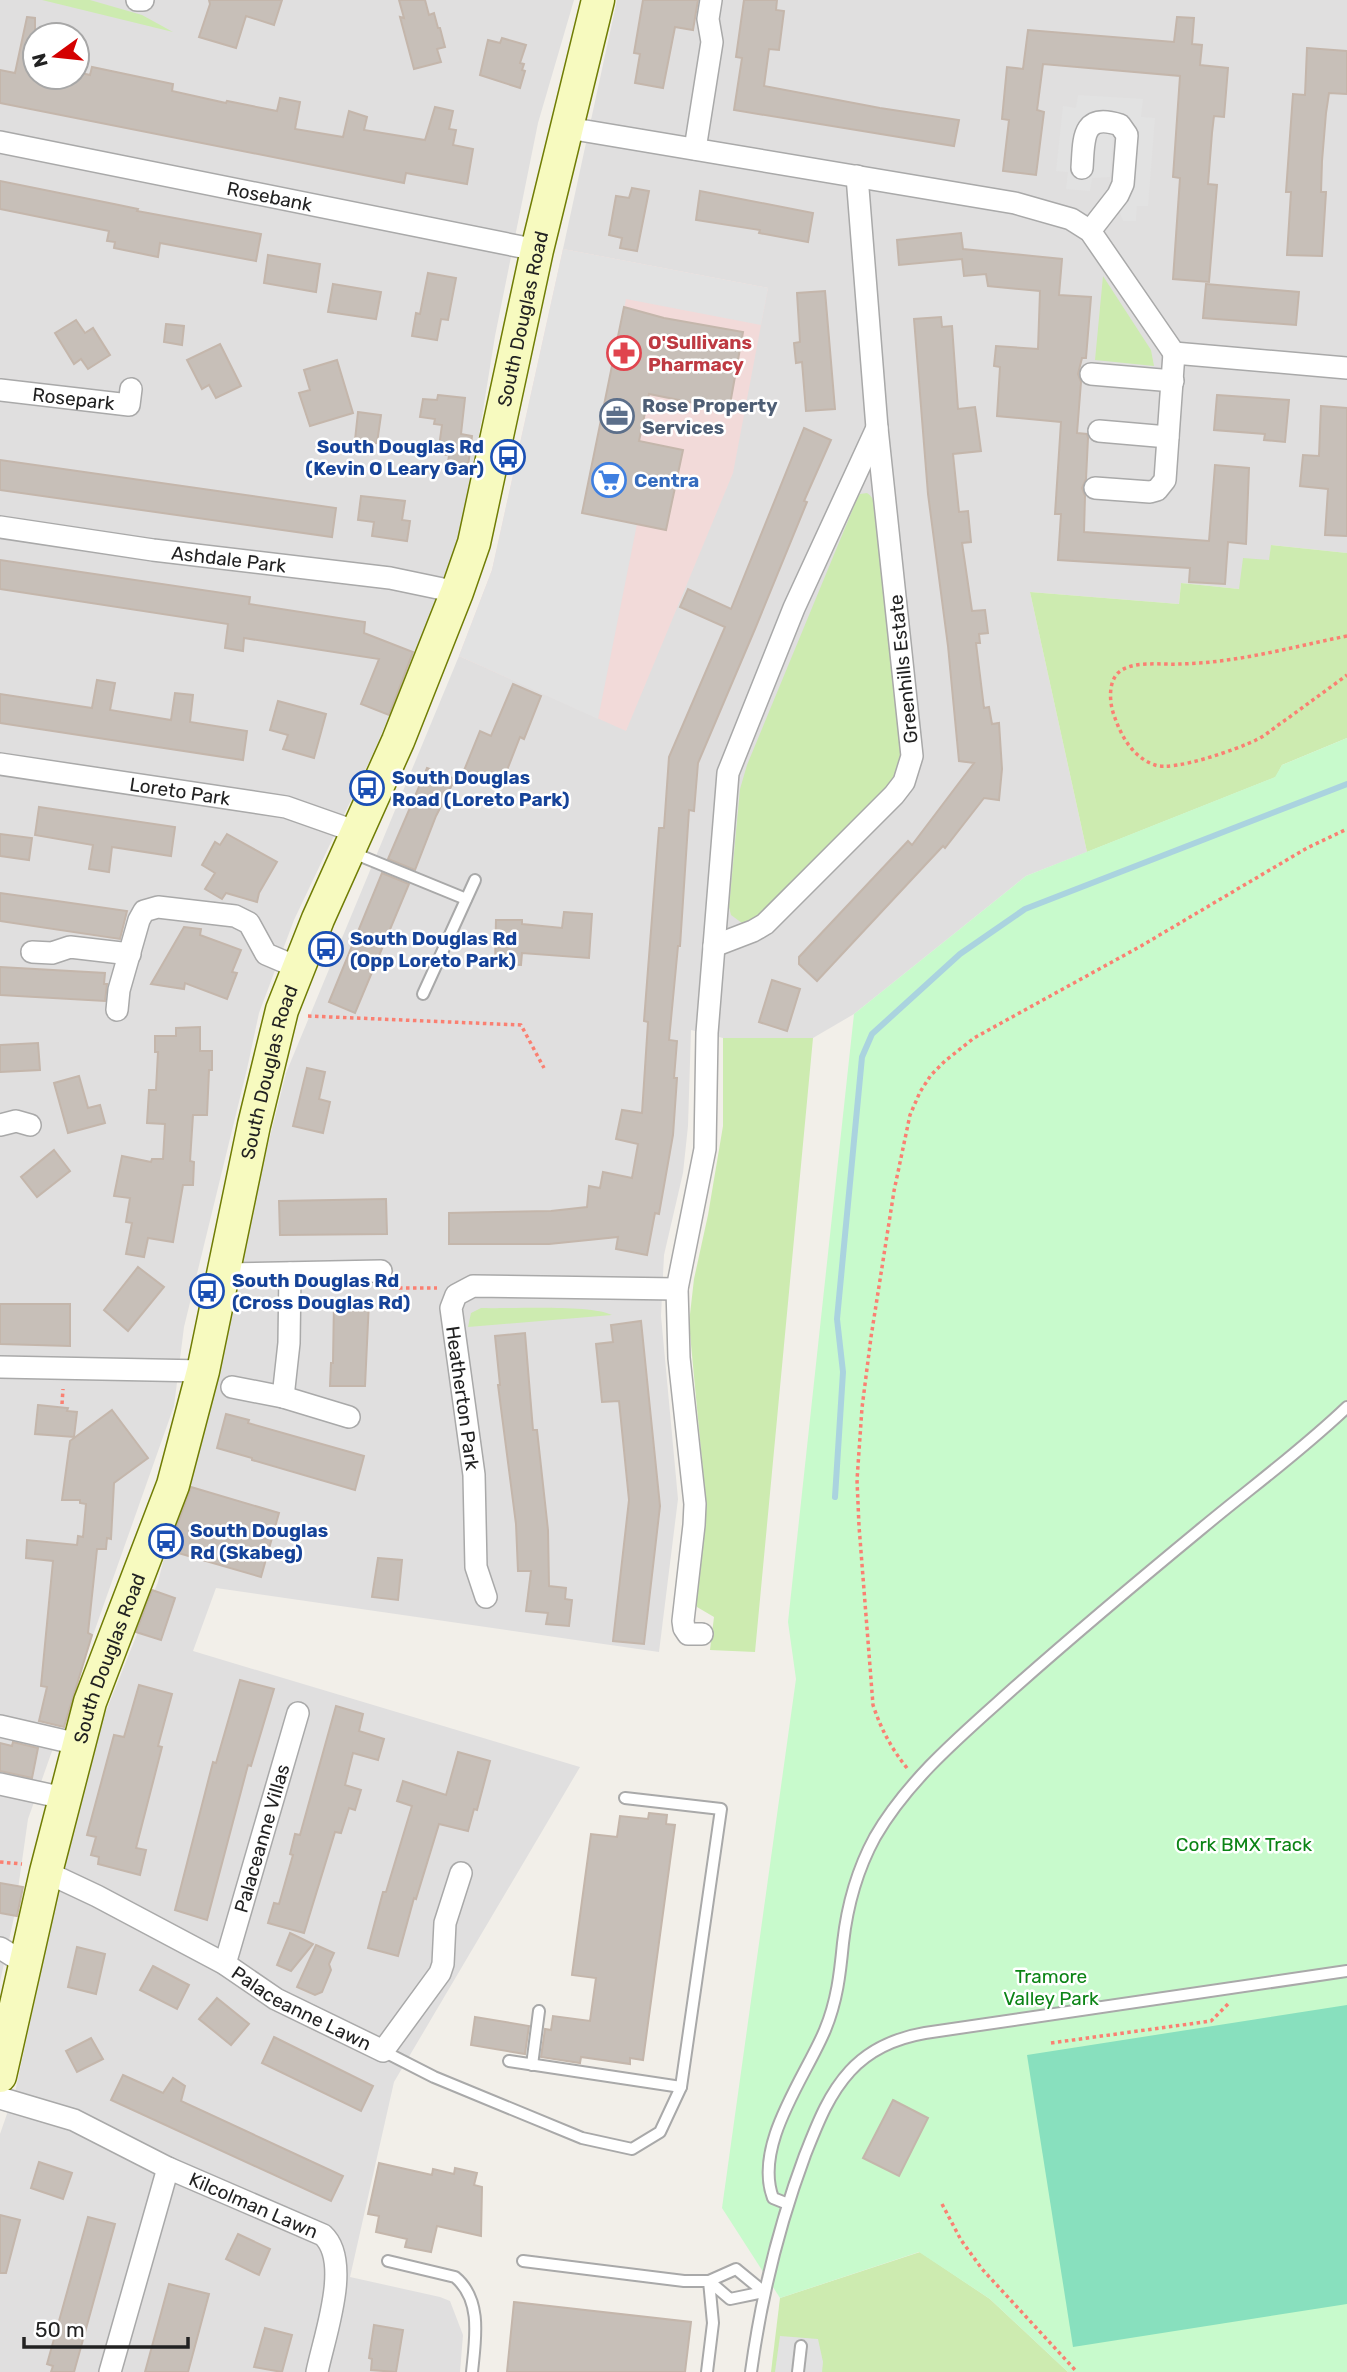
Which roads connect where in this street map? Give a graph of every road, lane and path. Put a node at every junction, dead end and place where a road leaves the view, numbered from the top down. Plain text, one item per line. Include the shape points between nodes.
1 (137, 0) edge
2 (143, 0) edge
3 (598, 0) edge
4 (711, 0) edge
5 (568, 128) junction
6 (0, 142) edge
7 (695, 149) junction
8 (1082, 168) dead end
9 (857, 176) junction
10 (1090, 231) junction
11 (537, 250) junction
12 (1174, 353) junction
13 (1347, 368) edge
14 (1091, 374) dead end
15 (1172, 381) junction
16 (131, 389) dead end
17 (0, 390) edge
18 (877, 428) junction
19 (1099, 431) dead end
20 (1168, 437) junction
21 (1095, 488) dead end
22 (0, 527) edge
23 (457, 592) junction
24 (1347, 636) edge
25 (1347, 675) edge
26 (0, 764) edge
27 (1347, 829) edge
28 (352, 841) junction
29 (475, 880) dead end
30 (466, 899) junction
31 (714, 946) junction
32 (32, 952) dead end
33 (130, 954) junction
34 (299, 968) junction
35 (423, 993) dead end
36 (117, 1010) dead end
37 (282, 1010) junction
38 (544, 1068) dead end
39 (290, 1273) junction
40 (224, 1274) junction
41 (387, 1280) joint
42 (440, 1287) dead end
43 (677, 1289) junction
44 (0, 1367) edge
45 (203, 1371) junction
46 (232, 1387) dead end
47 (284, 1397) junction
48 (1347, 1407) edge
49 (349, 1417) dead end
50 (486, 1597) dead end
51 (702, 1634) dead end
52 (298, 1713) dead end
53 (0, 1726) edge
54 (78, 1744) junction
55 (917, 1781) junction
56 (0, 1784) edge
57 (64, 1798) junction
58 (625, 1798) dead end
59 (0, 1862) edge
60 (38, 1869) junction
61 (461, 1873) dead end
62 (13, 1956) edge
63 (225, 1964) junction
64 (1347, 1971) edge
65 (1230, 2003) dead end
66 (540, 2011) dead end
67 (5, 2041) edge
68 (1051, 2043) dead end
69 (383, 2051) junction
70 (509, 2061) dead end
71 (532, 2065) junction
72 (0, 2076) edge
73 (681, 2087) junction
74 (0, 2098) edge
75 (168, 2168) junction
76 (788, 2204) junction
77 (942, 2204) dead end
78 (388, 2261) dead end
79 (523, 2261) dead end
80 (709, 2281) junction
81 (764, 2292) junction
82 (801, 2346) dead end
83 (110, 2372) edge
84 (317, 2372) edge
85 (472, 2372) edge
86 (707, 2372) edge
87 (751, 2372) edge
88 (798, 2372) edge
89 (1077, 2372) edge

1 - 2 street
3 - 5 main road, South Douglas Road
4 - 7 street via 712,42
5 - 7 street
5 - 11 main road, South Douglas Road
6 - 11 street, Rosebank
7 - 9 street
8 - 10 street via 1087,128 1099,121 1120,125 1127,135 1123,184
9 - 10 street via 1015,203 1071,219
9 - 18 street, Greenhills Estate
10 - 12 street
11 - 23 main road, South Douglas Road via 474,543
12 - 13 street
12 - 15 street
14 - 15 street
15 - 20 street
16 - 17 street, Rosepark via 129,405
18 - 31 street, Greenhills Estate via 794,608 727,773
18 - 31 street, Greenhills Estate via 912,756 904,782 765,924
19 - 20 street
20 - 21 street via 1165,481 1157,490
22 - 23 street, Ashdale Park via 390,578
23 - 28 main road, South Douglas Road via 398,741
24 - 25 path via 1207,663 1130,666 1112,682 1110,696 1119,730 1130,748 1157,766 1172,766 1257,740
26 - 28 street, Loreto Park via 286,807
27 - 55 path via 974,1038 945,1061 920,1092 910,1115 894,1191 862,1408 857,1480 873,1704 887,1739
28 - 30 lane
28 - 34 main road, South Douglas Road
29 - 30 lane
30 - 35 lane
31 - 43 street, Greenhills Estate via 705,1149
32 - 33 street via 52,953 70,947
33 - 34 street via 144,911 158,907 235,916 249,923 266,954
33 - 36 street via 118,990
34 - 37 main road, South Douglas Road
37 - 38 path via 318,1018 521,1025
37 - 40 main road, South Douglas Road
39 - 40 street
39 - 41 street
39 - 47 street
40 - 45 main road, South Douglas Road
41 - 42 path
43 - 50 street, Heatherton Park via 473,1286 456,1295 451,1308 474,1475 476,1567
43 - 51 street via 695,1504 683,1621 688,1634
44 - 45 street
45 - 54 main road, South Douglas Road via 173,1485 103,1664
46 - 47 street
47 - 49 street
48 - 55 lane via 1067,1641
52 - 63 street, Palaceanne Villas
53 - 54 street
54 - 57 main road, South Douglas Road
55 - 76 lane via 895,1807 864,1860 848,1914 835,2007 787,2102 776,2136 769,2188 773,2198
56 - 57 street
57 - 60 main road, South Douglas Road
58 - 73 lane via 721,1809
59 - 60 path
60 - 62 main road, South Douglas Road
60 - 63 street, Palaceanne Lawn
61 - 69 street, Palaceanne Lawn via 446,1923 440,1973
62 - 67 main road, South Douglas Road
63 - 69 street, Palaceanne Lawn via 276,1999
64 - 76 lane via 961,2027 891,2042 863,2059 837,2087
65 - 68 path via 1211,2021
66 - 71 lane
67 - 72 main road, South Douglas Road
69 - 73 lane via 582,2138 632,2149 660,2133
70 - 71 lane
71 - 73 lane
74 - 75 street, Kilcolman Lawn via 74,2120
75 - 83 street, Kilcolman Lawn
75 - 84 street, Kilcolman Lawn via 329,2240 337,2280
76 - 81 lane
77 - 89 path via 982,2269
78 - 85 lane via 456,2277 463,2284 474,2309
79 - 80 lane
80 - 81 lane via 730,2300
80 - 81 lane via 736,2269
80 - 86 lane via 713,2323
81 - 87 lane
82 - 88 lane

